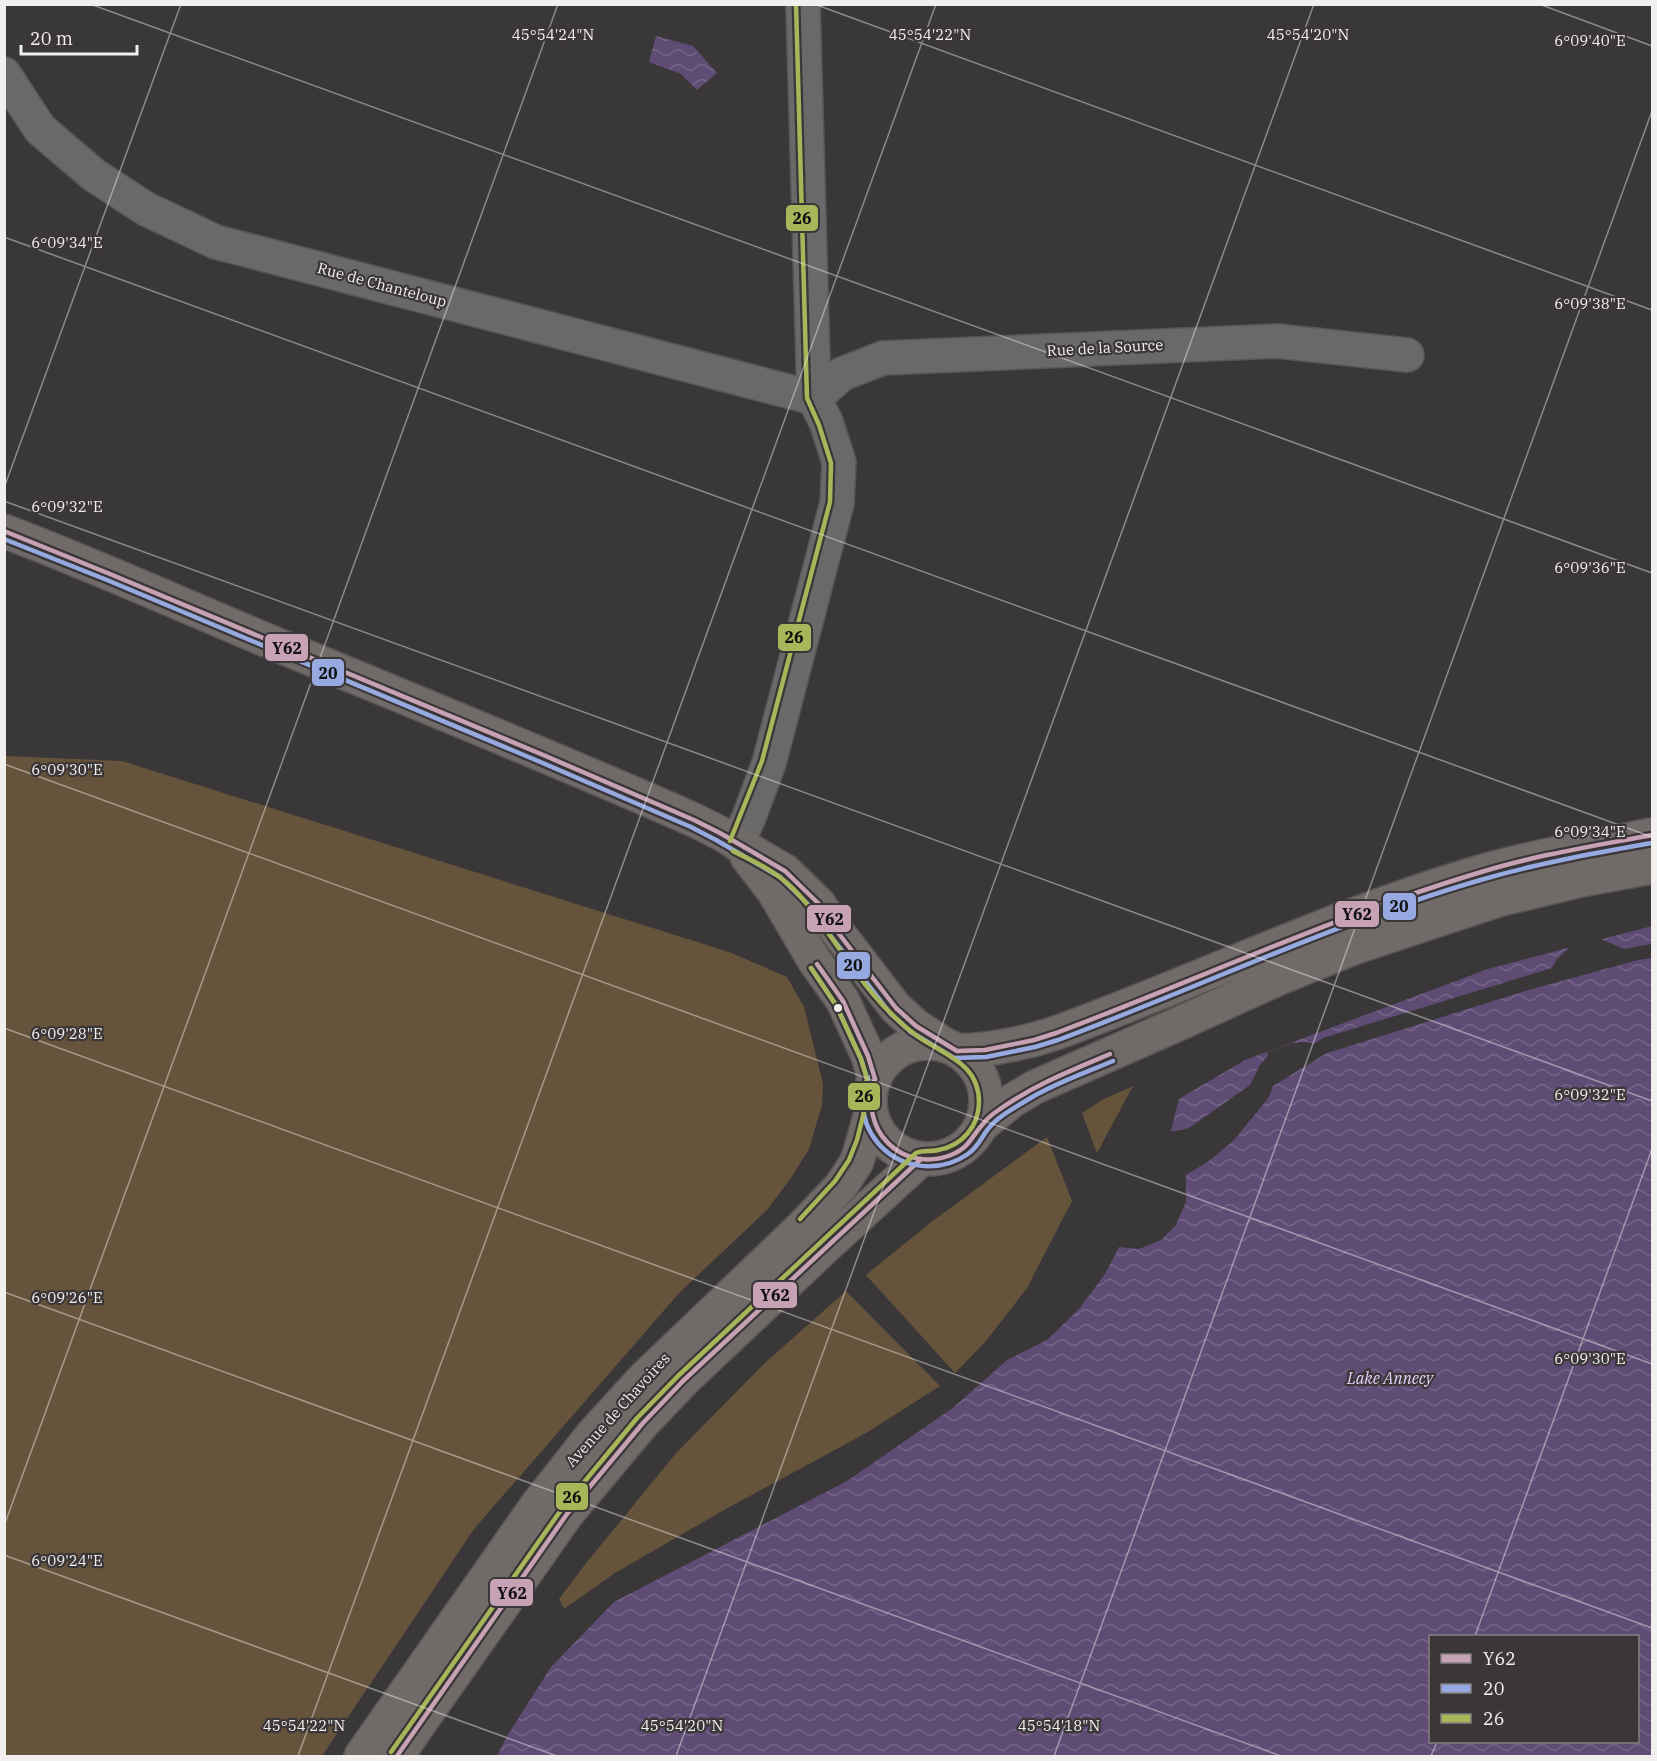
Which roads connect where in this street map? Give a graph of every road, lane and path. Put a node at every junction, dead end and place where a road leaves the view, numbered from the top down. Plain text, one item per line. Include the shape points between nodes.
1 (803, 4) edge
2 (4, 74) edge
3 (1407, 355) dead end
4 (814, 398) junction
5 (4, 531) edge
6 (1653, 835) edge
7 (737, 844) junction
8 (1653, 867) edge
9 (952, 1048) junction
10 (875, 1078) junction
11 (871, 1113) junction
12 (982, 1125) junction
13 (921, 1159) junction
14 (361, 1756) edge
15 (398, 1756) edge

1 - 4 street
2 - 4 street, Rue de Chanteloup via 40,129 94,175 146,209 216,242
3 - 4 street, Rue de la Source via 1277,341 883,358 842,374
4 - 7 street via 839,462 837,503 769,763
5 - 7 main road via 554,759 694,820
6 - 9 main road via 1480,872 1366,910 1034,1040 994,1048
7 - 9 main road via 784,871 819,904 889,1001 916,1026
7 - 10 main road via 774,892 843,1001
8 - 12 main road via 1498,900 1353,948 1035,1087
9 - 10 main road via 927,1043 914,1045 886,1062
9 - 12 main road via 972,1063 982,1078 986,1106
10 - 11 main road
11 - 13 main road via 891,1147
11 - 14 main road, Avenue de Chavoires via 860,1152 841,1186 649,1372 592,1435 537,1505
12 - 13 main road via 957,1152 940,1159
13 - 15 main road, Avenue de Chavoires via 683,1381 630,1437 547,1542

